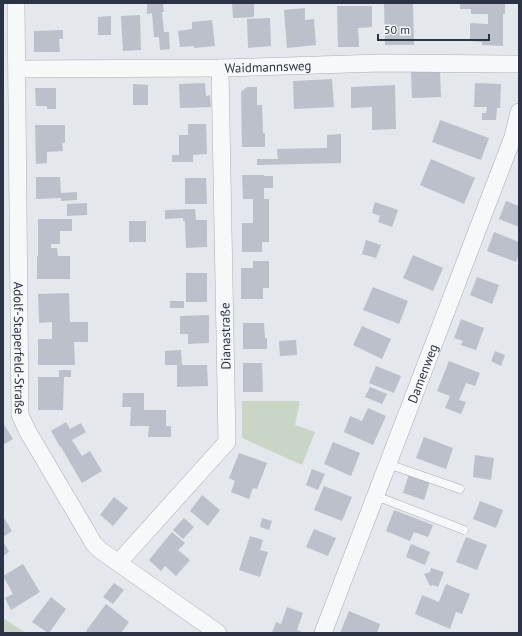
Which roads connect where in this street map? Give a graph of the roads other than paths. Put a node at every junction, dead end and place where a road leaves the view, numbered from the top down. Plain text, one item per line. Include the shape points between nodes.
1 (16, 3) edge
2 (519, 64) edge
3 (220, 68) junction
4 (17, 70) junction
5 (519, 112) edge
6 (388, 464) junction
7 (460, 489) dead end
8 (376, 496) junction
9 (464, 530) dead end
10 (118, 562) junction
11 (218, 633) edge
12 (324, 633) edge

1 - 4 street, Adolf-Staperfeld-Straße
2 - 3 street, Waidmannsweg via 381,63
3 - 4 street, Waidmannsweg
3 - 10 street, Dianastraße via 227,442
4 - 10 street, Adolf-Staperfeld-Straße via 20,415 94,544
5 - 6 street, Damenweg via 513,137
6 - 7 lane
6 - 8 street, Damenweg
8 - 9 lane
8 - 12 street, Damenweg
10 - 11 street, Adolf-Staperfeld-Straße

